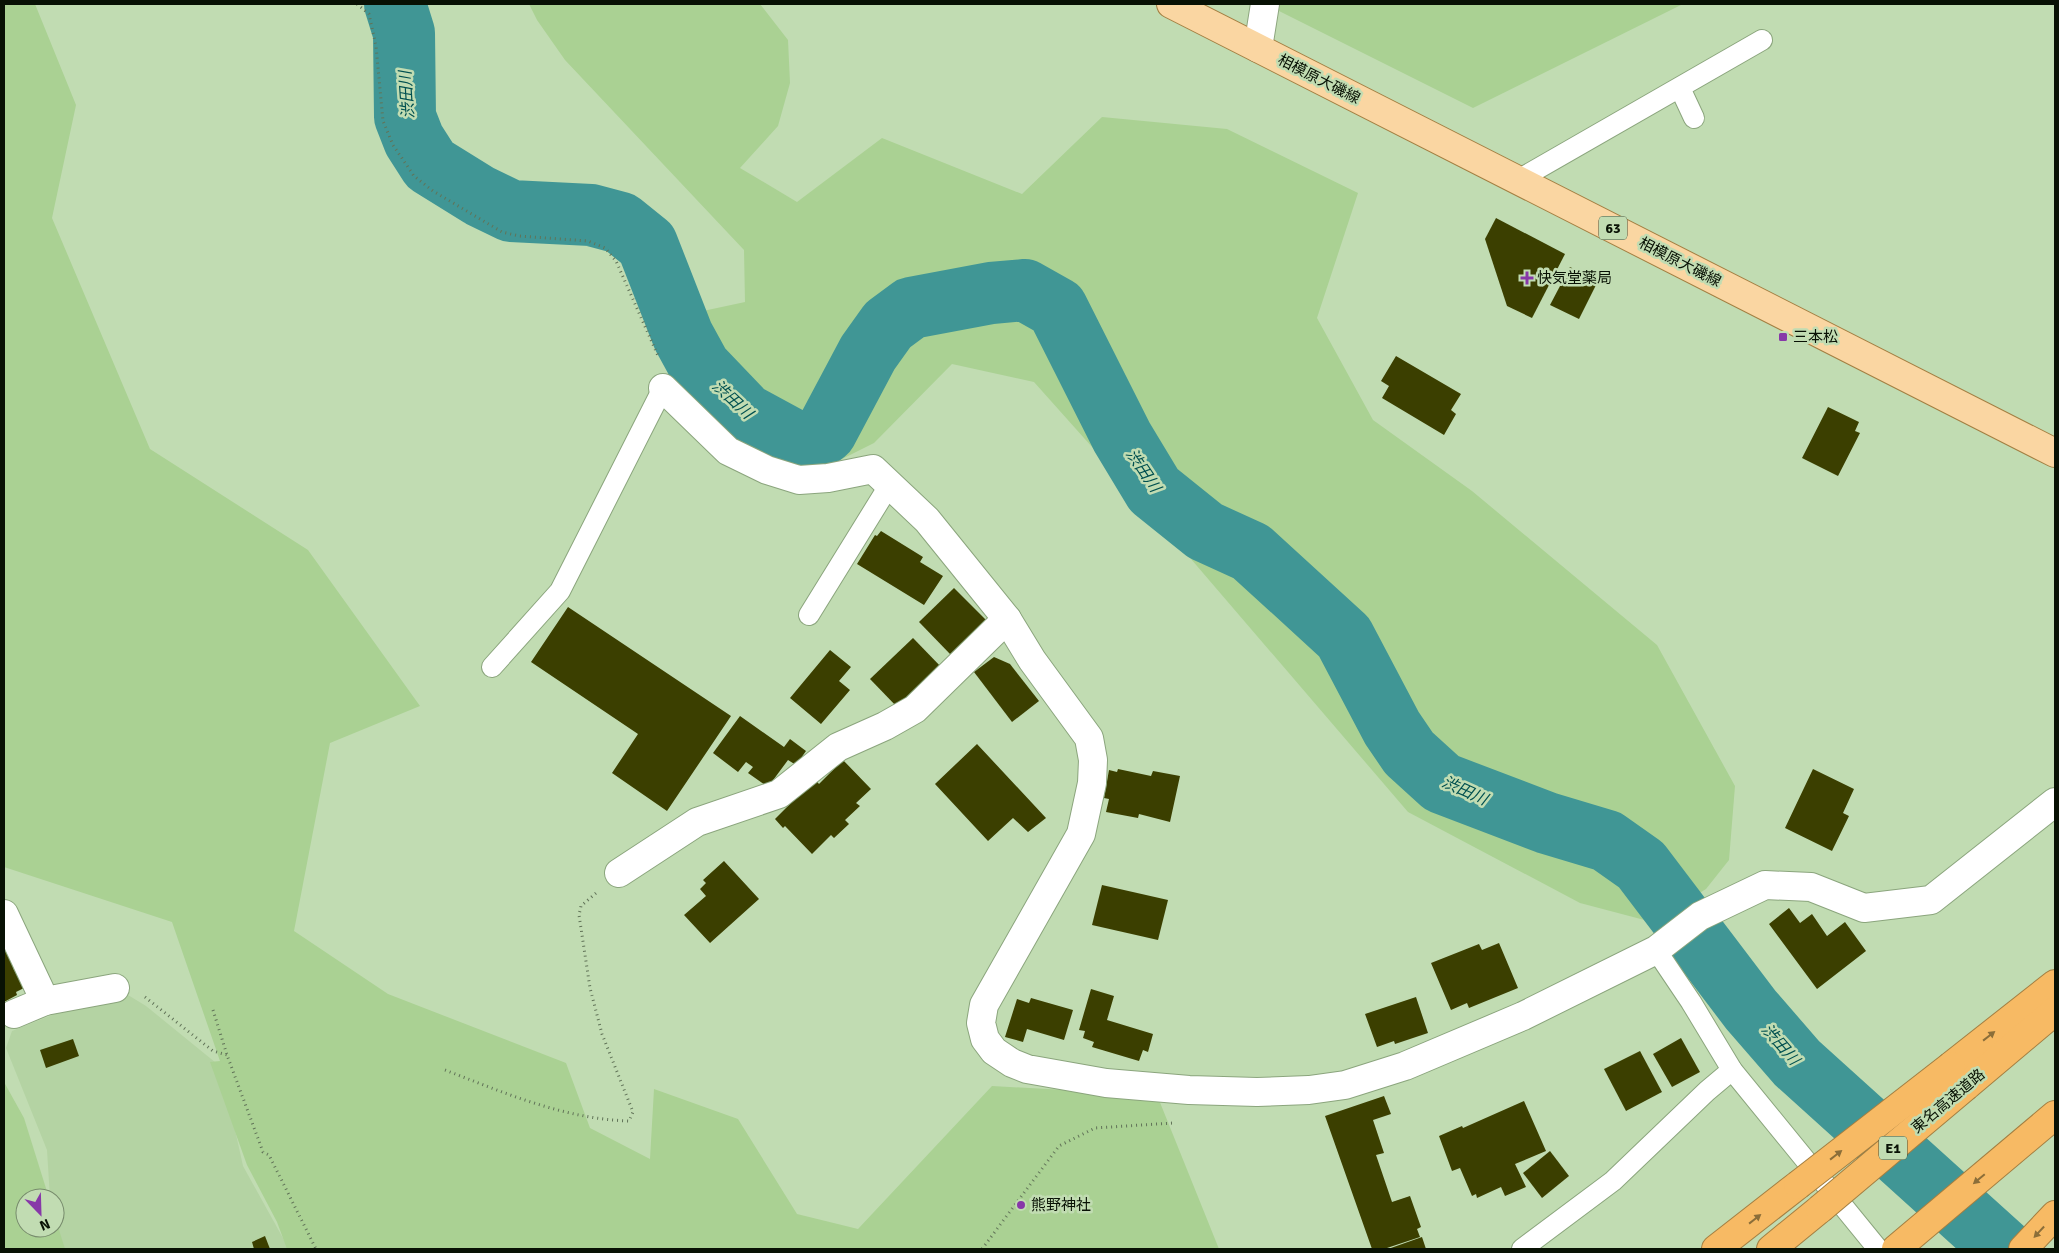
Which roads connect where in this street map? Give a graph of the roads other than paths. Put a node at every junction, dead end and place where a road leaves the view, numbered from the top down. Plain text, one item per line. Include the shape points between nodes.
1 (1171, 4) edge
2 (1265, 4) edge
3 (1762, 40) dead end
4 (1258, 48) junction
5 (1680, 88) junction
6 (1694, 118) dead end
7 (1518, 180) junction
8 (663, 388) joint
9 (2055, 453) edge
10 (890, 484) junction
11 (808, 615) dead end
12 (1007, 619) junction
13 (492, 667) dead end
14 (2055, 802) edge
15 (619, 873) road end
16 (4, 914) edge
17 (1661, 946) junction
18 (2055, 984) edge
19 (115, 988) road end
20 (45, 1002) junction
21 (2055, 1010) edge
22 (14, 1014) dead end
23 (1732, 1070) junction
24 (1958, 1076) junction
25 (2055, 1115) edge
26 (2055, 1215) edge
27 (1522, 1249) edge
28 (1716, 1249) edge
29 (1771, 1249) edge
30 (1878, 1249) edge
31 (1896, 1249) edge
32 (2023, 1249) edge

1 - 4 main road, 相模原大磯線 / 63
2 - 4 street
3 - 5 lane
4 - 7 main road, 相模原大磯線 / 63
5 - 6 lane
5 - 7 lane
7 - 9 main road, 相模原大磯線 / 63
8 - 10 street via 728,451 767,470 799,480 873,469
8 - 13 lane via 560,592
10 - 11 lane
10 - 12 street via 927,520
12 - 15 street via 915,709 838,747 779,794 697,822
12 - 17 street via 1032,660 1089,738 1093,760 1092,783 1081,834 984,1005 981,1023 986,1039 994,1050 1012,1063 1027,1070 1106,1083 1190,1090 1257,1092 1346,1085 1405,1066 1505,1024
14 - 17 street via 1931,900 1864,908 1811,887 1765,885 1700,916
16 - 20 street
17 - 23 lane
24 -> 18 highway
19 - 20 street
20 - 22 street
21 - 24 highway, 東名高速道路 / E1
23 - 27 lane via 1613,1181
23 - 30 lane
28 -> 24 highway, bridge via 1798,1186
24 - 29 highway, 東名高速道路 / E1, bridge via 1820,1209
25 -> 31 highway
26 -> 32 highway

